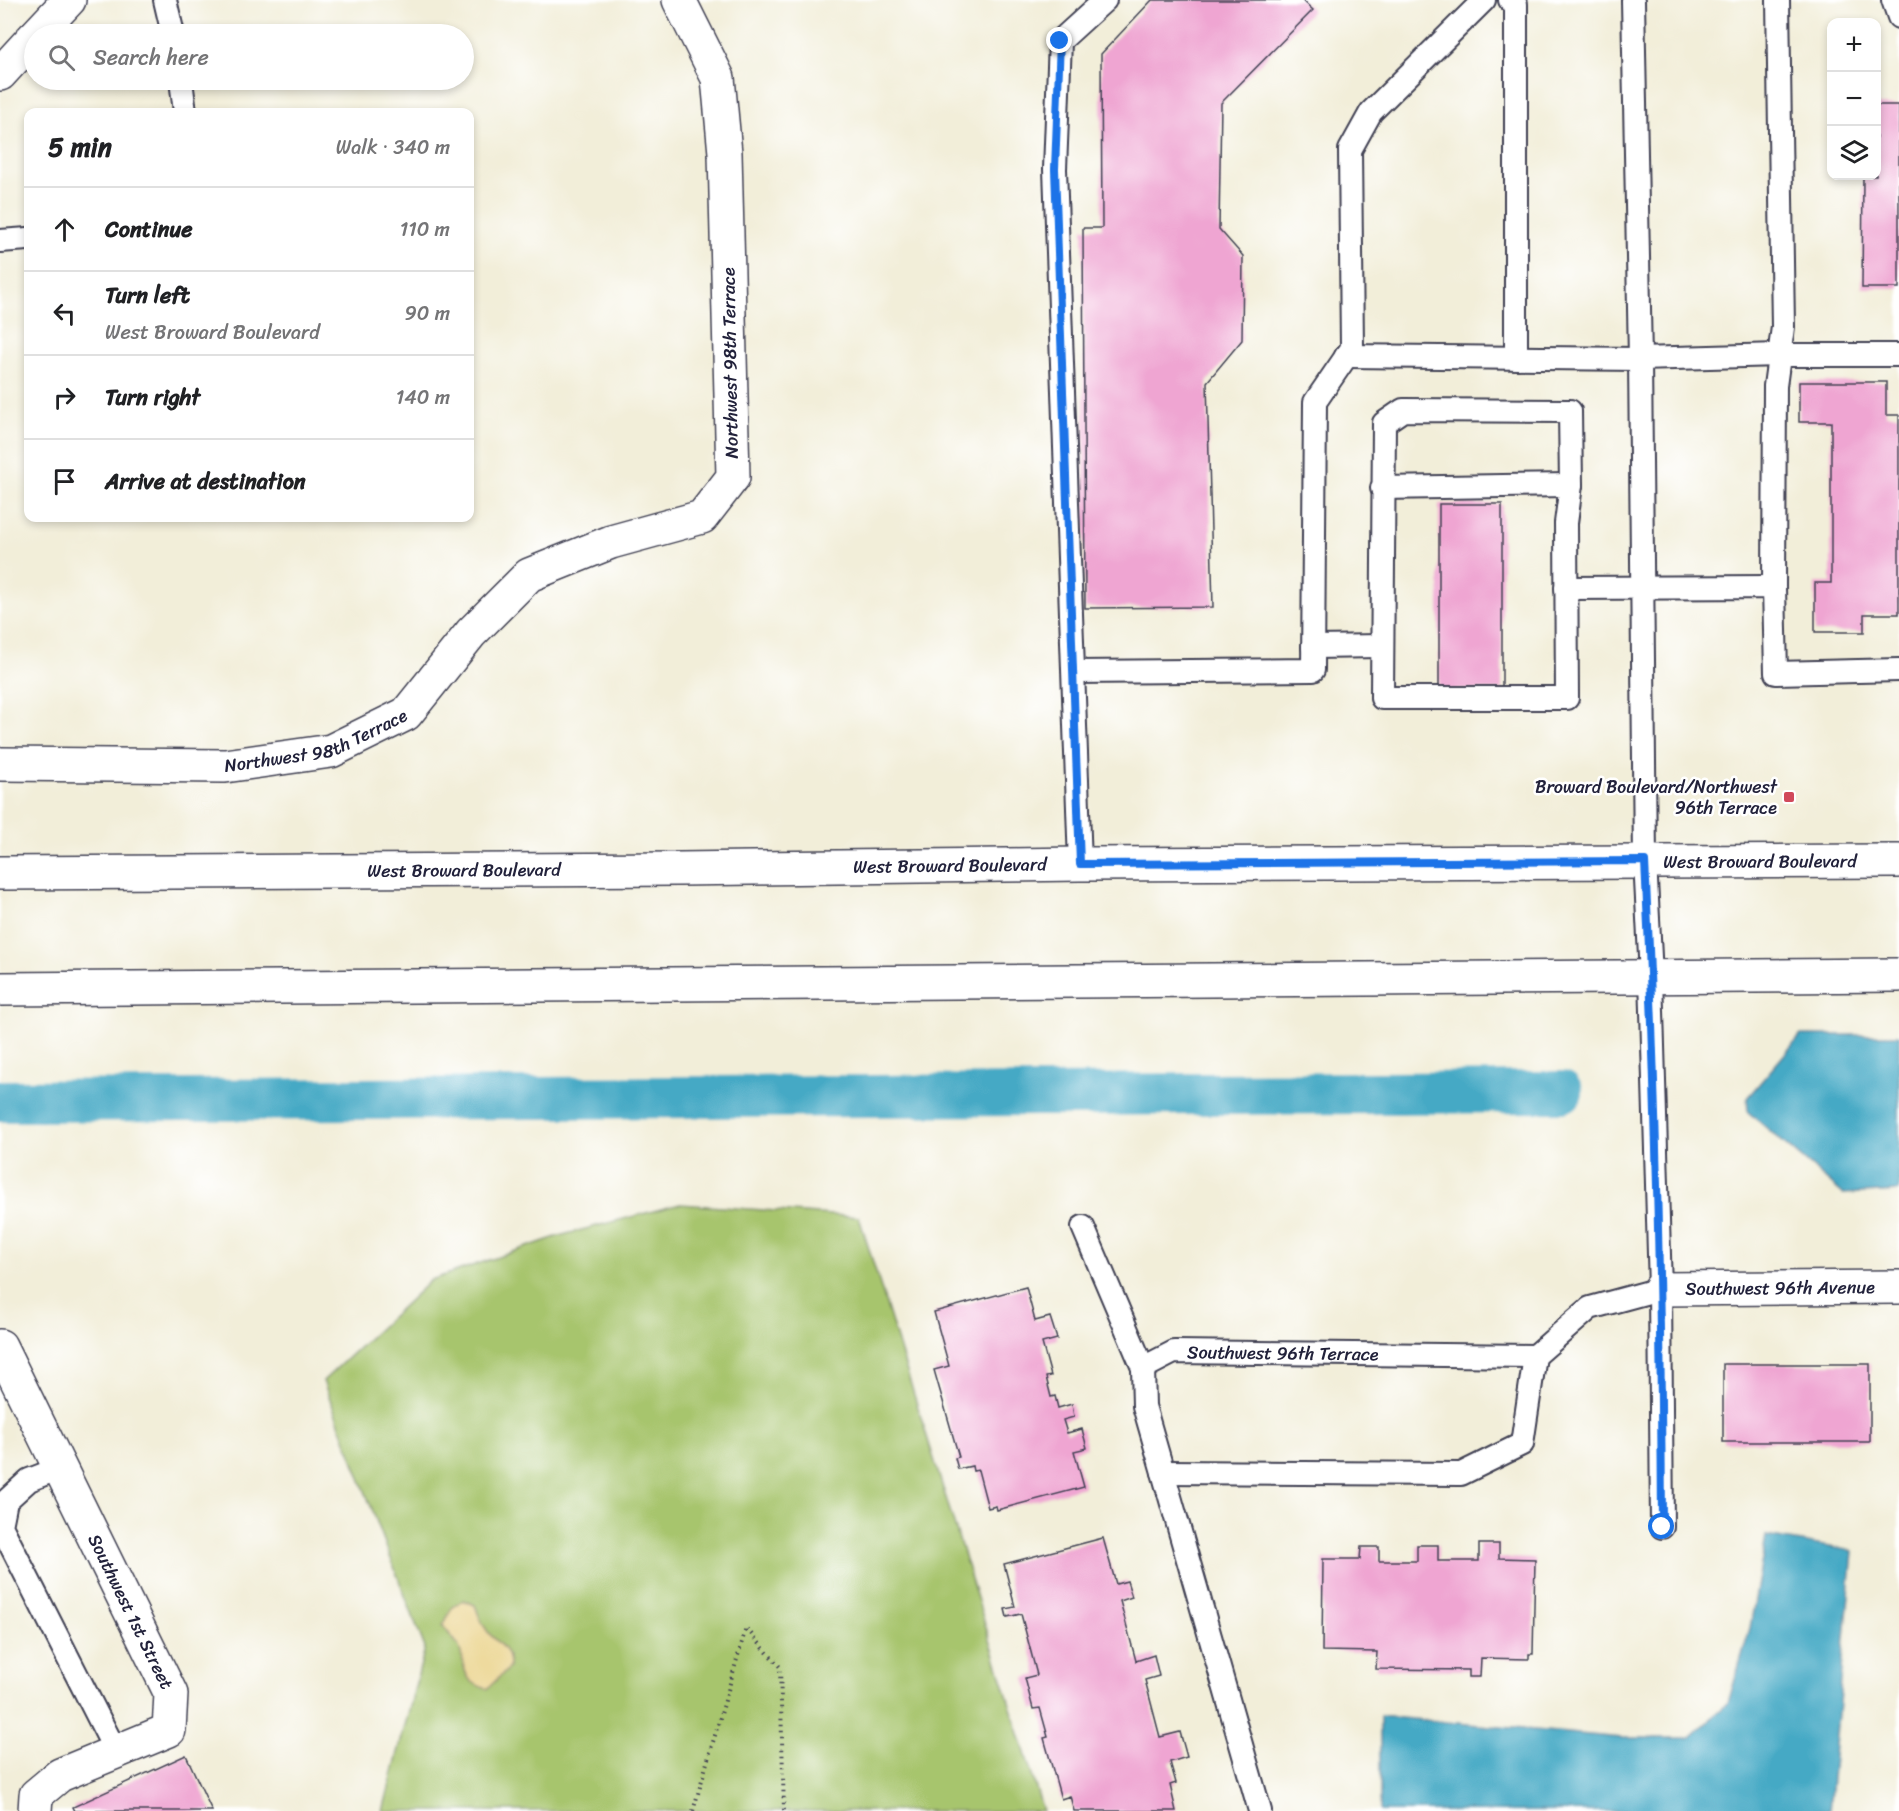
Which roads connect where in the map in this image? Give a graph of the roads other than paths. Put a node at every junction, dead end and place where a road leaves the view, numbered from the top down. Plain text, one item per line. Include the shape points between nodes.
1 (69, 0) edge
2 (165, 0) edge
3 (679, 0) edge
4 (1105, 0) edge
5 (1484, 0) edge
6 (1510, 0) edge
7 (1633, 0) edge
8 (1779, 0) edge
9 (1893, 0) edge
10 (1899, 17) edge
11 (47, 24) edge
12 (171, 24) edge
13 (24, 49) edge
14 (0, 74) edge
15 (182, 90) edge
16 (184, 108) edge
17 (24, 239) edge
18 (0, 241) edge
19 (1346, 356) junction
20 (1779, 356) junction
21 (1899, 356) edge
22 (1516, 358) junction
23 (1640, 359) junction
24 (1571, 484) junction
25 (1382, 488) junction
26 (1643, 587) junction
27 (1774, 587) junction
28 (1566, 588) junction
29 (1313, 646) junction
30 (1382, 646) junction
31 (1899, 670) edge
32 (1074, 672) junction
33 (0, 764) edge
34 (1645, 861) junction
35 (1899, 861) edge
36 (1080, 864) junction
37 (0, 873) edge
38 (1899, 975) edge
39 (1651, 976) junction
40 (0, 989) edge
41 (1083, 1227) dead end
42 (1899, 1287) edge
43 (1660, 1289) junction
44 (0, 1346) edge
45 (1535, 1356) junction
46 (1143, 1368) junction
47 (60, 1468) junction
48 (1163, 1472) junction
49 (1662, 1527) dead end
50 (116, 1752) junction
51 (35, 1811) edge
52 (1260, 1811) edge

1 - 11 main road
2 - 12 lane
3 - 33 main road, Northwest 98th Terrace via 718,78 725,153 733,477 702,517 611,542 529,575 471,633 406,714 331,751 225,766
4 - 32 lane via 1060,41 1055,169
5 - 19 lane via 1371,112 1350,150 1352,348
6 - 22 lane via 1516,4
7 - 23 lane
8 - 20 lane
9 - 10 lane
13 - 14 main road
15 - 16 lane
17 - 18 lane
19 - 22 lane
19 - 29 lane via 1315,402
20 - 21 lane
20 - 23 lane
20 - 27 lane via 1775,386
22 - 23 lane
23 - 26 lane
24 - 25 lane
24 - 25 lane via 1570,411 1403,410 1384,423
24 - 28 lane via 1566,523
25 - 30 lane
26 - 27 lane
26 - 28 lane
26 - 34 lane
27 - 31 lane via 1776,673
28 - 30 lane via 1567,698 1382,698
29 - 30 lane
29 - 32 lane via 1313,670
32 - 36 lane
34 - 35 main road, West Broward Boulevard
34 - 36 main road, West Broward Boulevard
34 - 39 lane
36 - 37 main road, West Broward Boulevard
38 - 39 main road
39 - 40 main road
39 - 43 lane
41 - 46 lane
42 - 43 main road, Southwest 96th Avenue
43 - 45 lane via 1590,1308
43 - 49 lane
44 - 47 main road, Southwest 1st Street
45 - 46 lane, Southwest 96th Terrace via 1174,1352
45 - 48 lane via 1522,1444 1461,1474
46 - 48 lane via 1144,1406
47 - 50 lane via 29,1480 6,1501 1,1526
47 - 50 main road, Southwest 1st Street via 171,1694 168,1730
48 - 52 lane
50 - 51 main road, Southwest 1st Street via 60,1774 36,1795

